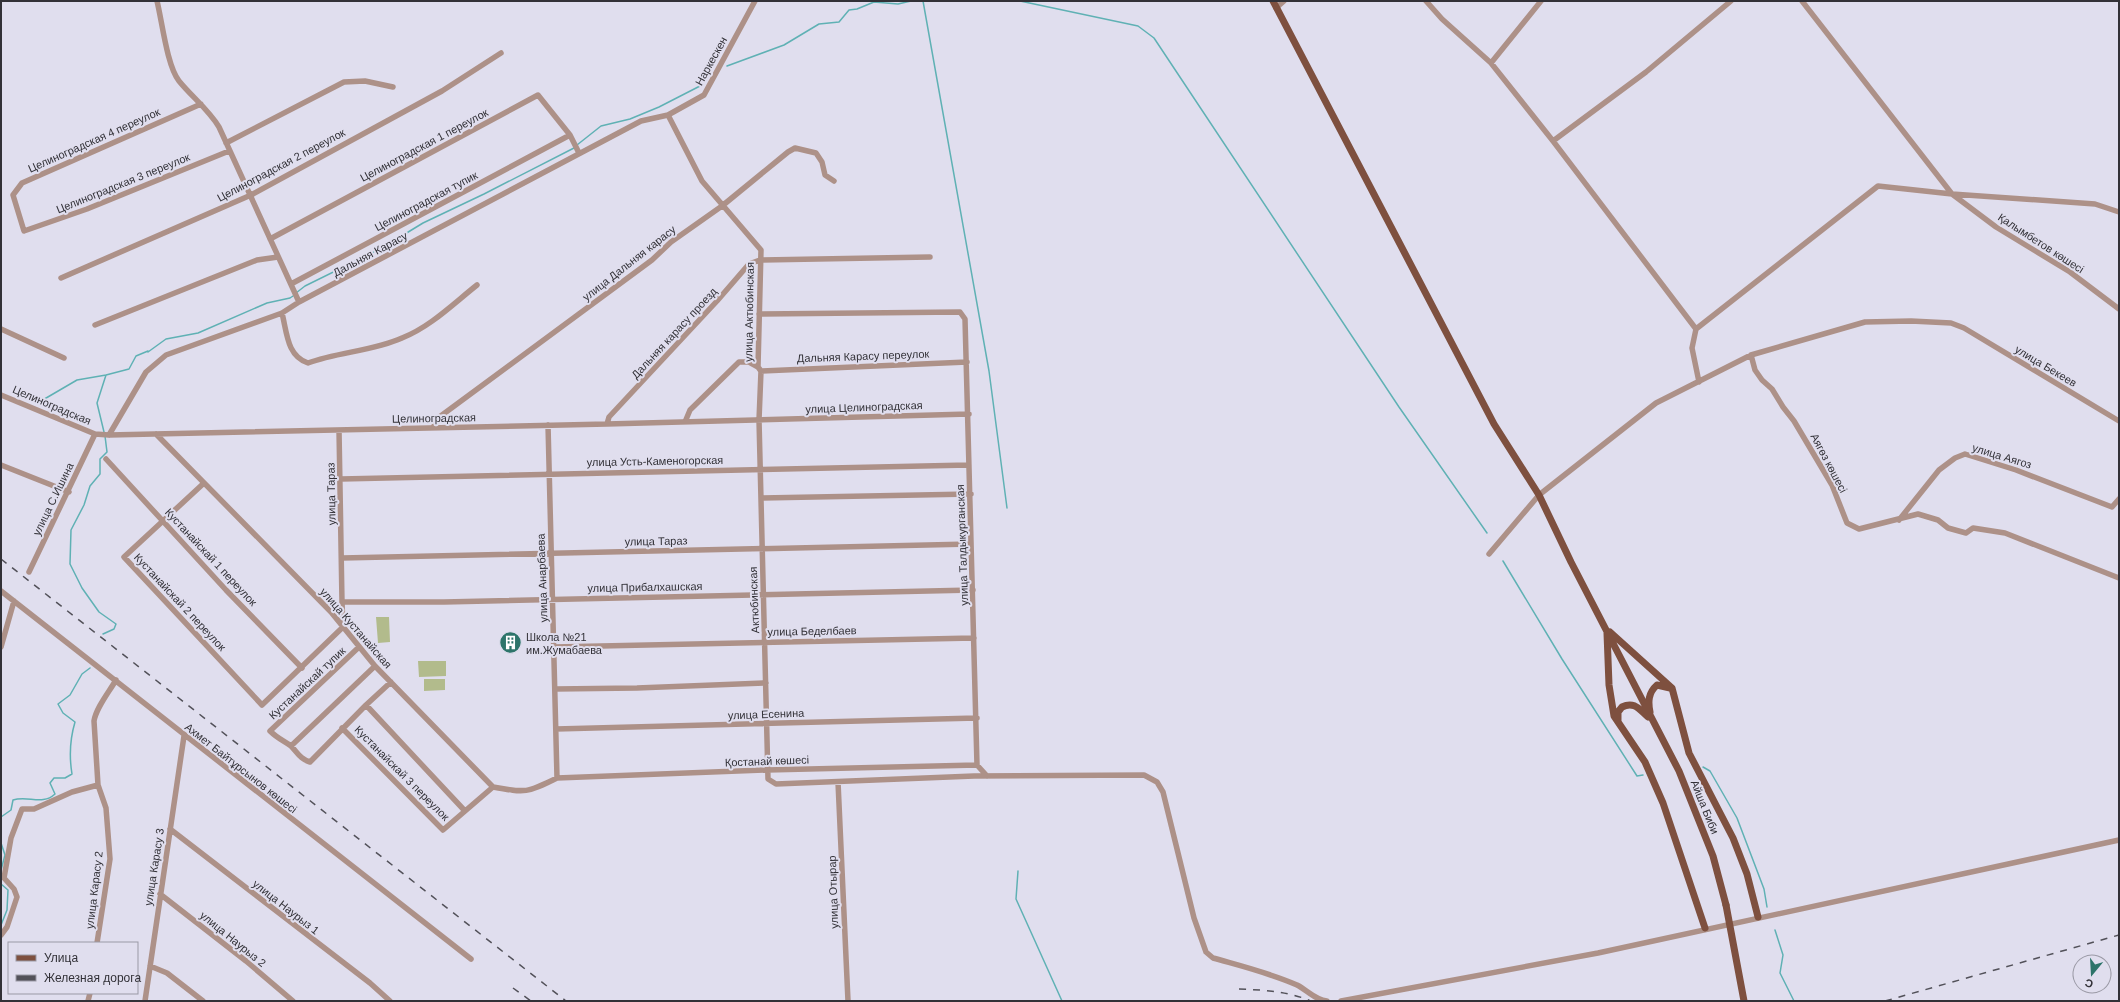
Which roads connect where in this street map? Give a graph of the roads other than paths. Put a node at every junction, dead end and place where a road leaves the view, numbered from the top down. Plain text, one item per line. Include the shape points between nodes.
1 (157, 1) edge
2 (755, 1) edge
3 (1284, 1) edge
4 (1426, 1) edge
5 (1541, 1) edge
6 (1731, 1) edge
7 (1802, 1) edge
8 (1275, 4) edge
9 (501, 53) dead end
10 (1491, 63) junction
11 (394, 87) dead end
12 (201, 104) junction
13 (668, 115) junction
14 (571, 137) junction
15 (1553, 141) junction
16 (226, 143) junction
17 (229, 151) junction
18 (579, 153) junction
19 (834, 181) dead end
20 (251, 194) junction
21 (1952, 194) junction
22 (722, 206) junction
23 (2119, 212) edge
24 (24, 231) joint
25 (270, 238) junction
26 (278, 257) junction
27 (930, 257) dead end
28 (761, 260) junction
29 (61, 278) dead end
30 (477, 285) dead end
31 (293, 287) junction
32 (298, 300) junction
33 (2119, 309) edge
34 (282, 313) junction
35 (759, 314) junction
36 (95, 325) dead end
37 (1, 329) edge
38 (1696, 329) junction
39 (1751, 355) junction
40 (64, 358) dead end
41 (967, 362) junction
42 (759, 369) junction
43 (1699, 382) junction
44 (1, 395) edge
45 (969, 414) junction
46 (759, 420) junction
47 (2119, 421) edge
48 (685, 422) junction
49 (607, 424) junction
50 (548, 425) junction
51 (433, 428) junction
52 (339, 430) junction
53 (95, 434) junction
54 (156, 434) junction
55 (109, 435) junction
56 (106, 459) dead end
57 (1, 465) edge
58 (969, 465) junction
59 (760, 469) junction
60 (549, 474) junction
61 (341, 479) junction
62 (204, 483) junction
63 (69, 492) junction
64 (971, 494) junction
65 (1539, 495) junction
66 (761, 498) junction
67 (2119, 499) edge
68 (1899, 520) junction
69 (164, 521) junction
70 (971, 544) junction
71 (762, 549) junction
72 (552, 554) junction
73 (1489, 554) dead end
74 (342, 558) junction
75 (29, 572) dead end
76 (2119, 578) edge
77 (973, 590) junction
78 (1, 591) edge
79 (764, 595) junction
80 (552, 599) junction
81 (14, 601) junction
82 (342, 602) junction
83 (343, 627) junction
84 (1607, 629) junction
85 (974, 638) junction
86 (765, 642) junction
87 (1, 647) edge
88 (359, 647) junction
89 (554, 647) junction
90 (375, 666) junction
91 (302, 668) junction
92 (116, 680) junction
93 (391, 682) junction
94 (766, 683) junction
95 (1672, 688) junction
96 (556, 689) junction
97 (262, 705) joint
98 (366, 705) junction
99 (977, 718) junction
100 (1652, 722) junction
101 (767, 724) junction
102 (1618, 724) junction
103 (342, 728) junction
104 (556, 729) junction
105 (184, 736) junction
106 (291, 746) junction
107 (977, 765) junction
108 (767, 770) junction
109 (987, 776) junction
110 (557, 778) junction
111 (838, 782) junction
112 (98, 785) junction
113 (493, 788) junction
114 (465, 811) junction
115 (170, 829) junction
116 (2119, 840) edge
117 (160, 894) junction
118 (1758, 917) junction
119 (1705, 928) junction
120 (1, 935) edge
121 (97, 942) edge
122 (471, 959) dead end
123 (150, 966) junction
124 (145, 1001) edge
125 (203, 1001) edge
126 (292, 1001) edge
127 (390, 1001) edge
128 (848, 1001) edge
129 (1327, 1001) edge
130 (1341, 1001) edge
131 (1744, 1001) edge

1 - 12 street via 168,54 178,80
2 - 13 street, Наркескен via 704,95
3 - 8 street
4 - 10 street
5 - 10 street
6 - 15 street via 1646,72
7 - 21 street
8 - 65 main road via 1494,424
9 - 20 street, Целиноградская 2 переулок via 442,91
10 - 15 street
11 - 16 street via 366,81 344,82
12 - 16 street via 211,115
12 - 24 street, Целиноградская 4 переулок via 22,183 13,195
13 - 18 street, Дальняя Карасу via 641,121
13 - 22 street, улица Актюбинская via 702,181
14 - 18 street
14 - 25 street, Целиноградская 1 переулок via 538,95
14 - 31 street, Целиноградская тупик
15 - 38 street
16 - 17 street
17 - 20 street
17 - 24 street, Целиноградская 3 переулок via 87,209
18 - 32 street, Дальняя Карасу
19 - 22 street, улица Дальняя карасу via 825,176 822,162 816,153 795,148
20 - 25 street
20 - 29 street, Целиноградская 2 переулок
21 - 23 street via 2095,204
21 - 33 street, Қалымбетов көшесі via 1996,226 2070,272
21 - 38 street via 1878,186
22 - 28 street, улица Актюбинская via 761,250
22 - 51 street, улица Дальняя карасу via 438,418
25 - 26 street
26 - 31 street
26 - 36 street via 257,260
27 - 28 street
28 - 35 street, улица Актюбинская
28 - 49 street, Дальняя карасу проезд via 749,264 717,302 609,417
30 - 34 street via 418,331 308,363 299,360 292,352
31 - 32 street
32 - 34 street, Дальняя Карасу
34 - 55 street, Дальняя Карасу via 166,355 146,372
35 - 41 street, улица Талдыкурганская via 960,312 965,319
35 - 42 street, улица Актюбинская
37 - 40 street
38 - 43 street via 1692,348
39 - 43 street, улица Бекеев
39 - 47 street, улица Бекеев via 1865,322 1950,323 1964,328
39 - 68 street, Аягөз көшесі via 1755,370 1772,388 1832,485 1847,523 1859,529
41 - 42 street, Дальняя Карасу переулок
41 - 45 street, улица Талдыкурганская
42 - 46 street, улица Актюбинская
42 - 48 street, Дальняя Карасу переулок via 749,362 740,362 690,410
43 - 65 street, улица Бекеев via 1656,403
44 - 53 street, Целиноградская
45 - 46 street, улица Целиноградская
45 - 58 street, улица Талдыкурганская
46 - 48 street, Целиноградская
46 - 59 street, Актюбинская
48 - 49 street, Целиноградская
49 - 50 street, Целиноградская
50 - 51 street, Целиноградская
50 - 60 street, улица Анарбаева
51 - 52 street, Целиноградская
52 - 54 street, Целиноградская
52 - 61 street, улица Тараз
53 - 55 street
53 - 63 street, улица С.Ишина
54 - 55 street, Целиноградская
54 - 62 street, улица Кустанайская
56 - 69 street, Кустанайскай 1 переулок
57 - 63 street
58 - 59 street, улица Усть-Каменогорская
58 - 64 street, улица Талдыкурганская
59 - 60 street, улица Усть-Каменогорская
59 - 66 street, Актюбинская
60 - 61 street, улица Усть-Каменогорская
60 - 72 street, улица Анарбаева
61 - 74 street, улица Тараз
62 - 69 street, Кустанайскай 2 переулок
62 - 83 street, улица Кустанайская
63 - 75 street, улица С.Ишина
64 - 66 street
64 - 70 street, улица Талдыкурганская
65 - 73 street, улица Бекеев
65 - 84 main road
66 - 71 street, Актюбинская
67 - 68 street, улица Аягоз via 2112,507 2023,472 1966,454 1955,458 1939,470
68 - 76 street, Аягөз көшесі via 1918,514 1966,533 1973,528 2005,534
69 - 91 street, Кустанайскай 1 переулок via 226,590
69 - 97 street, Кустанайскай 2 переулок via 124,557
70 - 71 street, улица Тараз
70 - 77 street, улица Талдыкурганская
71 - 72 street, улица Тараз
71 - 79 street, Актюбинская
72 - 74 street, улица Тараз
72 - 80 street, улица Анарбаева
74 - 82 street, улица Тараз
77 - 79 street, улица Прибалхашская
77 - 85 street, улица Талдыкурганская
78 - 81 street, Ахмет Байтұрсынов көшесі
79 - 80 street, улица Прибалхашская
79 - 86 street, Актюбинская
80 - 82 street, улица Прибалхашская
80 - 89 street, улица Анарбаева
81 - 87 street
81 - 92 street, Ахмет Байтұрсынов көшесі
82 - 83 street
83 - 88 street, улица Кустанайская
83 - 91 street, Кустанайскай тупик
84 - 95 main road
84 - 100 main road
84 - 102 main road via 1610,691 1614,716
85 - 86 street, улица Беделбаев
85 - 99 street, улица Талдыкурганская
86 - 89 street, улица Беделбаев
86 - 94 street, Актюбинская
88 - 90 street, улица Кустанайская
88 - 106 street, Кустанайскай тупик via 270,731 280,741
89 - 96 street, улица Анарбаева
90 - 93 street, улица Кустанайская
90 - 106 street
91 - 97 street, Кустанайскай тупик
92 - 105 street, Ахмет Байтұрсынов көшесі
92 - 112 street, улица Карасу 2 via 106,699 95,712
93 - 98 street, Кустанайскай тупик
93 - 113 street, улица Кустанайская
94 - 96 street
94 - 101 street, Актюбинская
95 - 100 main road via 1657,685 1651,690 1648,703
95 - 118 main road via 1689,753 1733,838 1747,874
96 - 104 street, улица Анарбаева
98 - 103 street, Кустанайскай тупик
98 - 114 street, Кустанайскай 3 переулок
99 - 101 street, улица Есенина
99 - 107 street, улица Талдыкурганская
100 - 102 main road via 1636,705 1631,704 1622,707 1618,712
100 - 131 main road, Айша Биби, bridge via 1679,772 1712,856 1726,905
101 - 104 street, улица Есенина
101 - 108 street, Актюбинская
102 - 119 main road via 1648,769 1683,860
103 - 106 street, Кустанайскай тупик via 310,762 302,760
103 - 114 street, Кустанайскай 3 переулок via 443,830
104 - 110 street, улица Анарбаева
105 - 115 street, улица Карасу 3
105 - 122 street, Ахмет Байтұрсынов көшесі
107 - 108 street, Қостанай көшесі
107 - 109 street
108 - 110 street, Қостанай көшесі
108 - 111 street, Актюбинская via 768,779 776,784
109 - 111 street
109 - 129 street via 1144,774 1158,782 1163,792 1194,918 1206,952 1213,958 1298,986
110 - 113 street via 535,789 521,792
111 - 128 street, улица Отырар
112 - 120 street via 72,792 34,810 22,809 11,838 4,878 14,889 17,897 7,927
112 - 121 street, улица Карасу 2 via 106,808 110,859
113 - 114 street, Кустанайскай 3 переулок
115 - 117 street, улица Карасу 3
115 - 127 street, улица Наурыз 1 via 370,982
116 - 118 street
117 - 123 street, улица Карасу 3
117 - 126 street, улица Наурыз 2 via 246,961
118 - 119 street
119 - 130 street via 1598,953
123 - 124 street, улица Карасу 3
123 - 125 street via 166,974

